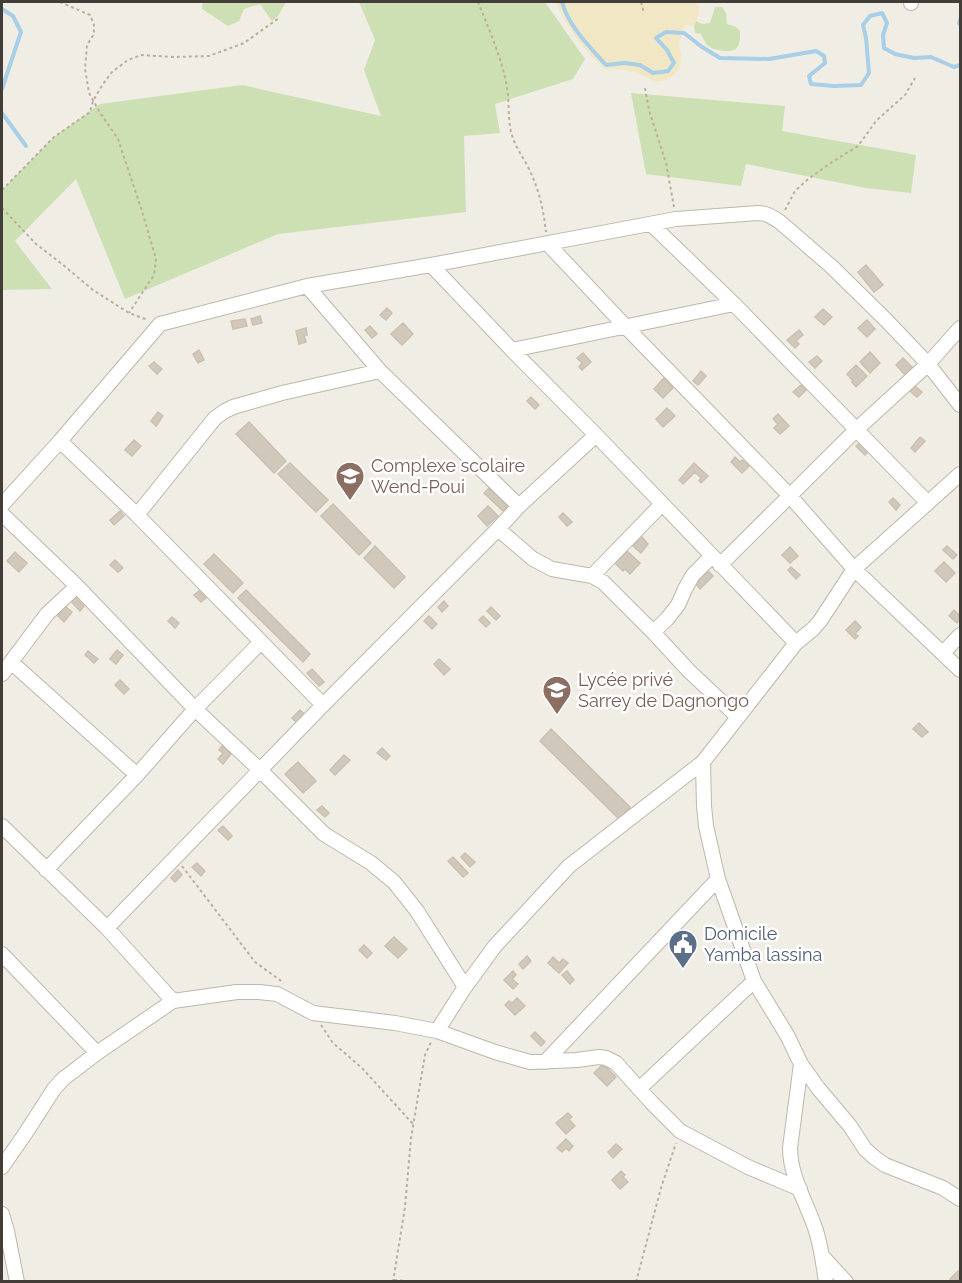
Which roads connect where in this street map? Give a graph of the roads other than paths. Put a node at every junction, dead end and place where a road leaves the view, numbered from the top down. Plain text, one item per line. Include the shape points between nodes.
1 (651, 224) junction
2 (548, 244) junction
3 (431, 265) junction
4 (307, 286) junction
5 (734, 304) junction
6 (626, 327) junction
7 (960, 328) edge
8 (512, 350) junction
9 (928, 364) junction
10 (380, 371) junction
11 (960, 405) edge
12 (857, 429) junction
13 (596, 435) junction
14 (60, 441) junction
15 (960, 474) edge
16 (790, 496) junction
17 (928, 503) junction
18 (662, 504) junction
19 (2, 505) edge
20 (519, 506) junction
21 (2, 514) edge
22 (137, 515) junction
23 (498, 529) junction
24 (716, 560) junction
25 (855, 569) junction
26 (592, 576) junction
27 (77, 586) junction
28 (653, 632) junction
29 (960, 635) edge
30 (261, 642) junction
31 (795, 643) junction
32 (942, 653) junction
33 (11, 662) junction
34 (960, 670) edge
35 (2, 674) edge
36 (323, 705) junction
37 (195, 709) junction
38 (738, 717) junction
39 (703, 762) junction
40 (260, 770) junction
41 (137, 775) junction
42 (2, 826) edge
43 (46, 870) junction
44 (718, 879) junction
45 (107, 928) junction
46 (2, 954) edge
47 (754, 981) junction
48 (465, 987) junction
49 (173, 1001) junction
50 (437, 1031) junction
51 (97, 1053) junction
52 (545, 1062) junction
53 (801, 1064) junction
54 (639, 1089) junction
55 (2, 1167) edge
56 (800, 1189) junction
57 (960, 1199) edge
58 (2, 1214) edge
59 (822, 1256) junction
60 (17, 1281) edge
61 (826, 1281) edge
62 (846, 1281) edge

1 - 2 street
1 - 5 street
1 - 9 street via 765,213 832,267
2 - 3 street
2 - 6 street
3 - 4 street
3 - 8 street
4 - 10 street
4 - 14 street via 160,324
5 - 6 street
5 - 12 street
6 - 8 street
6 - 16 street
7 - 9 street
8 - 13 street
9 - 11 street
9 - 12 street
10 - 20 street
10 - 22 street via 282,393 225,411 215,418
12 - 16 street
12 - 17 street
13 - 18 street
13 - 20 street
14 - 19 street
14 - 22 street
15 - 17 street
16 - 24 street
16 - 25 street
17 - 25 street
18 - 24 street
18 - 26 street
20 - 23 street
21 - 27 street
22 - 30 street
23 - 26 street via 533,559 552,569
23 - 36 street
24 - 28 street via 693,575 678,605
24 - 31 street
25 - 31 street via 820,621
25 - 32 street
26 - 28 street via 603,582
27 - 33 street via 47,614
27 - 37 street
28 - 38 street
29 - 32 street
30 - 36 street
30 - 37 street
31 - 38 street
32 - 34 street
33 - 35 street
33 - 41 street
36 - 40 street
37 - 40 street
37 - 41 street
38 - 39 street
39 - 44 street via 706,826
39 - 48 street via 569,866 495,946
40 - 45 street
40 - 48 street via 324,834 394,882
41 - 43 street
42 - 43 street
43 - 45 street
44 - 47 street
44 - 52 street
45 - 49 street
46 - 51 street
47 - 53 street
47 - 54 street
48 - 50 street
49 - 50 street via 237,992 278,994 313,1013
49 - 51 street
50 - 52 street via 520,1059
51 - 55 street via 54,1089
52 - 54 street via 606,1058 616,1063
53 - 56 street via 790,1148
53 - 57 street via 875,1158
54 - 56 street via 680,1131
56 - 59 street
58 - 60 street
59 - 61 street
59 - 62 street

